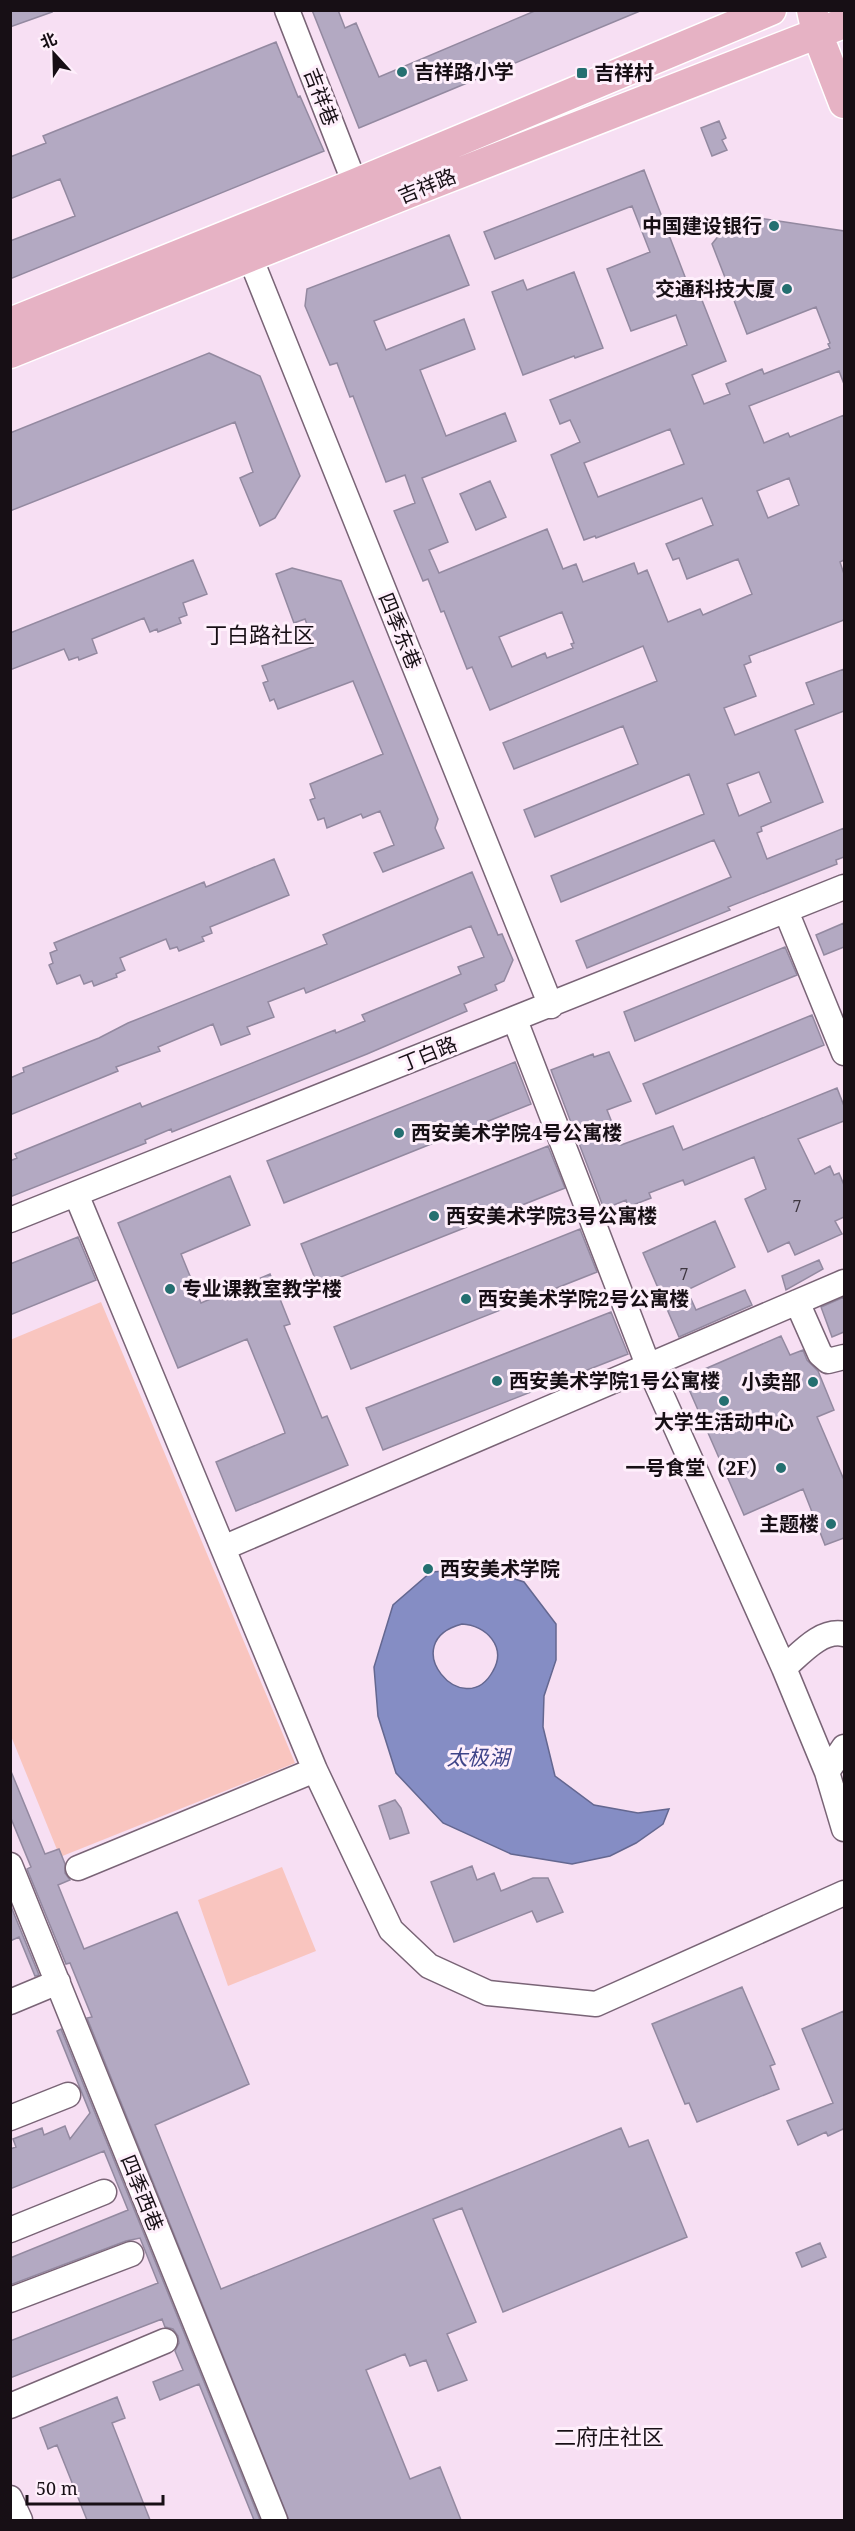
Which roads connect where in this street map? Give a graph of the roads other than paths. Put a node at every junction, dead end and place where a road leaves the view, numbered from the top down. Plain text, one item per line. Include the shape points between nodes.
1 (286, 10) edge
2 (771, 10) edge
3 (824, 22) edge
4 (844, 103) edge
5 (355, 184) junction
6 (250, 257) junction
7 (10, 323) edge
8 (10, 353) edge
9 (844, 887) edge
10 (786, 911) junction
11 (551, 1006) junction
12 (515, 1020) junction
13 (844, 1053) edge
14 (76, 1194) junction
15 (10, 1220) edge
16 (844, 1282) edge
17 (797, 1302) junction
18 (844, 1358) edge
19 (648, 1365) junction
20 (223, 1548) junction
21 (844, 1634) edge
22 (784, 1668) junction
23 (844, 1747) edge
24 (315, 1770) junction
25 (827, 1772) junction
26 (844, 1829) edge
27 (10, 1864) edge
28 (78, 1868) dead end
29 (844, 1893) edge
30 (58, 1982) junction
31 (10, 2002) edge
32 (68, 2095) dead end
33 (10, 2118) edge
34 (104, 2192) dead end
35 (10, 2230) edge
36 (131, 2254) dead end
37 (10, 2300) edge
38 (165, 2341) dead end
39 (10, 2406) edge
40 (10, 2498) edge
41 (20, 2520) edge
42 (275, 2520) edge

1 - 5 street, 吉祥巷
2 - 5 main road, 吉祥路
3 - 4 main road
3 - 6 main road, 吉祥路
5 - 7 main road, 吉祥路
6 - 8 main road, 吉祥路
6 - 11 street, 四季东巷
9 - 10 street, 丁白路
10 - 11 street, 丁白路
10 - 13 street
11 - 12 street, 丁白路
12 - 14 street, 丁白路
12 - 19 street
14 - 15 street, 丁白路
14 - 20 street
16 - 17 street
17 - 18 street via 820,1354 828,1361
17 - 19 street
19 - 20 street
19 - 22 street
20 - 24 street
21 - 22 street via 834,1632 812,1643
22 - 25 street
23 - 25 street
24 - 28 street
24 - 29 street via 391,1930 429,1966 488,1993 596,2004
25 - 26 street
27 - 30 street, 四季西巷
30 - 31 street
30 - 42 street, 四季西巷
32 - 33 street
34 - 35 street
36 - 37 street
38 - 39 street
40 - 41 street

